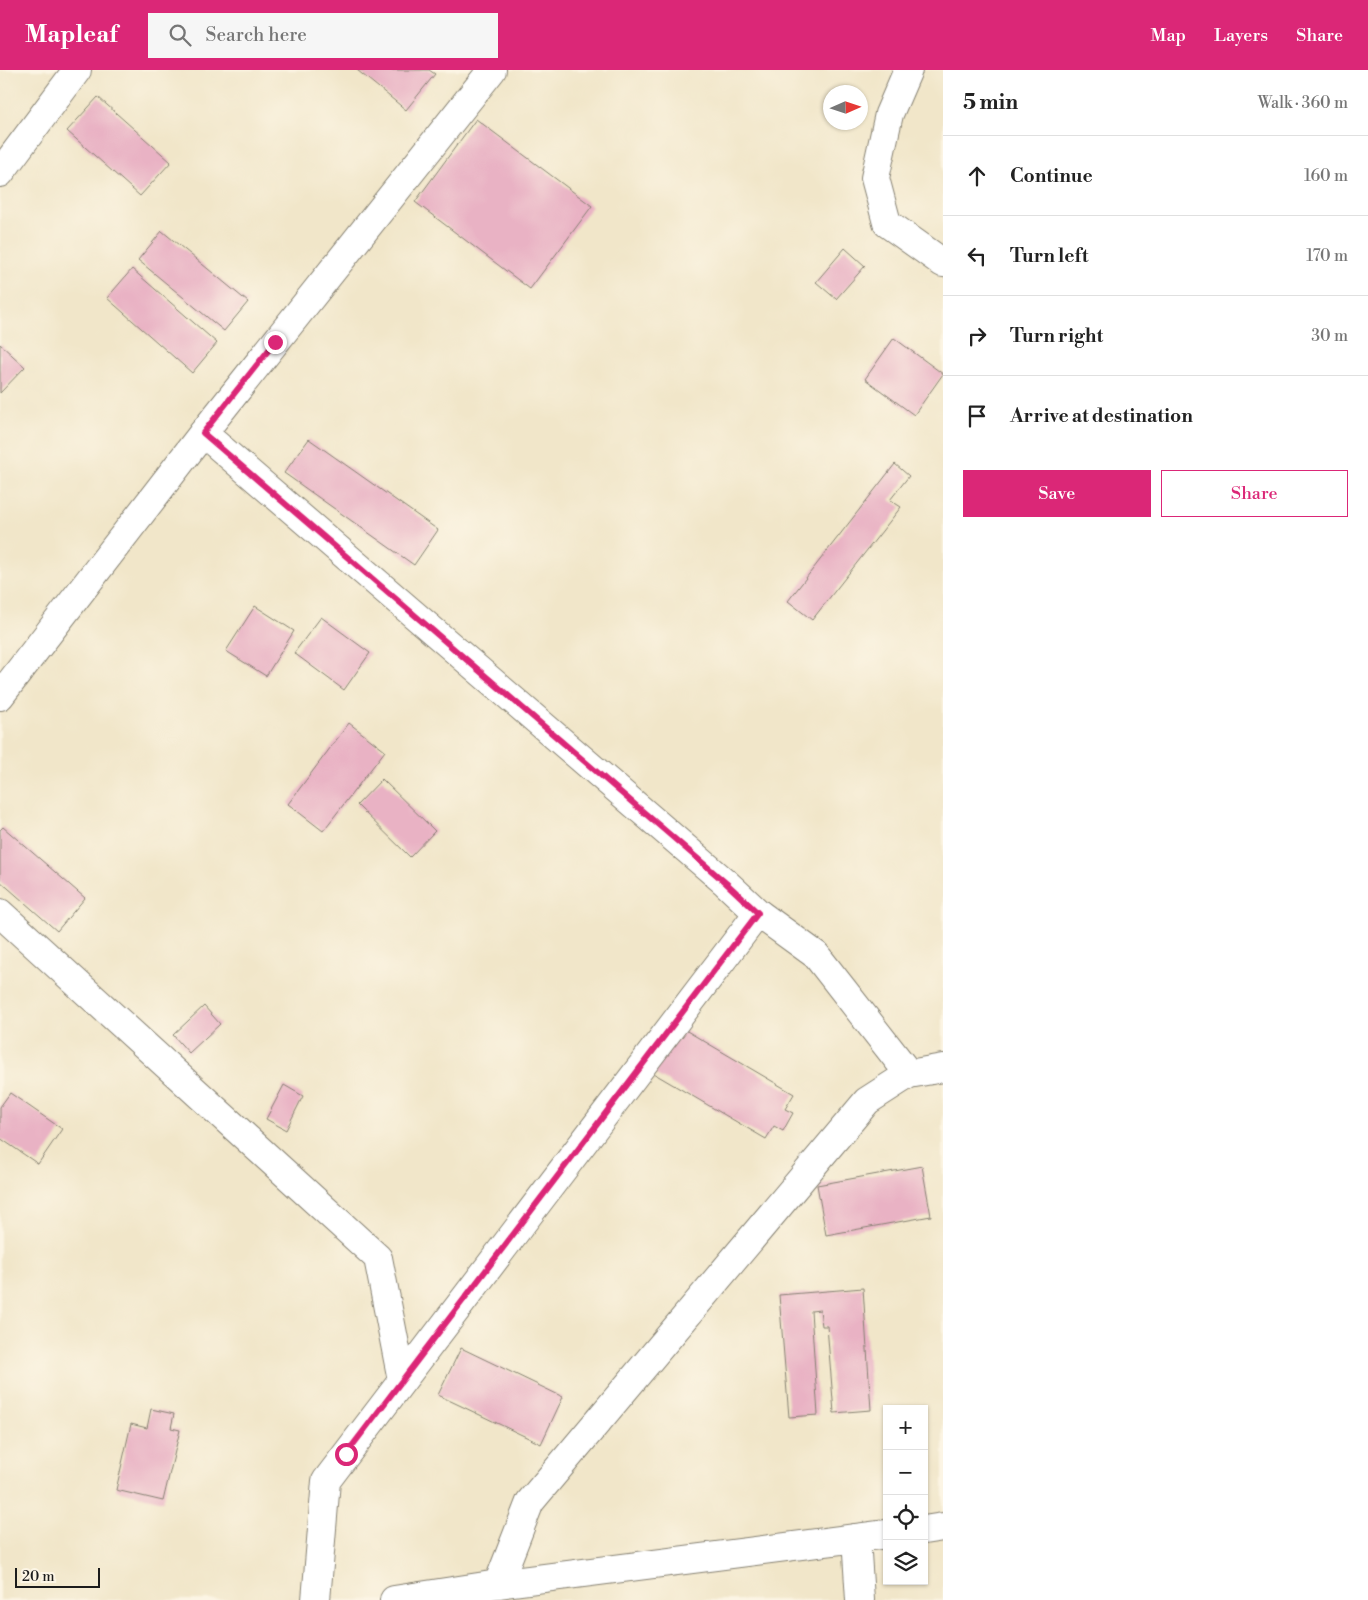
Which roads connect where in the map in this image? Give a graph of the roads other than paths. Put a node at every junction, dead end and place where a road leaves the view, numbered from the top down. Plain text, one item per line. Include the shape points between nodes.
1 (77, 70) edge
2 (492, 70) edge
3 (908, 70) edge
4 (0, 173) edge
5 (943, 263) edge
6 (203, 433) junction
7 (3, 686) edge
8 (0, 913) edge
9 (758, 913) junction
10 (943, 1068) edge
11 (910, 1074) junction
12 (402, 1380) junction
13 (943, 1527) edge
14 (928, 1529) edge
15 (883, 1535) edge
16 (856, 1538) junction
17 (498, 1584) junction
18 (316, 1600) edge
19 (394, 1600) edge
20 (860, 1600) edge

1 - 4 street
2 - 6 street
3 - 5 street via 889,114 875,178 887,223
6 - 7 street
6 - 9 street
8 - 12 street via 378,1258
9 - 11 street via 816,955
9 - 12 street
10 - 11 street
11 - 17 street via 866,1100 530,1502
12 - 18 street via 326,1481
13 - 14 street
15 - 16 street
16 - 17 street
16 - 20 street
17 - 19 street

